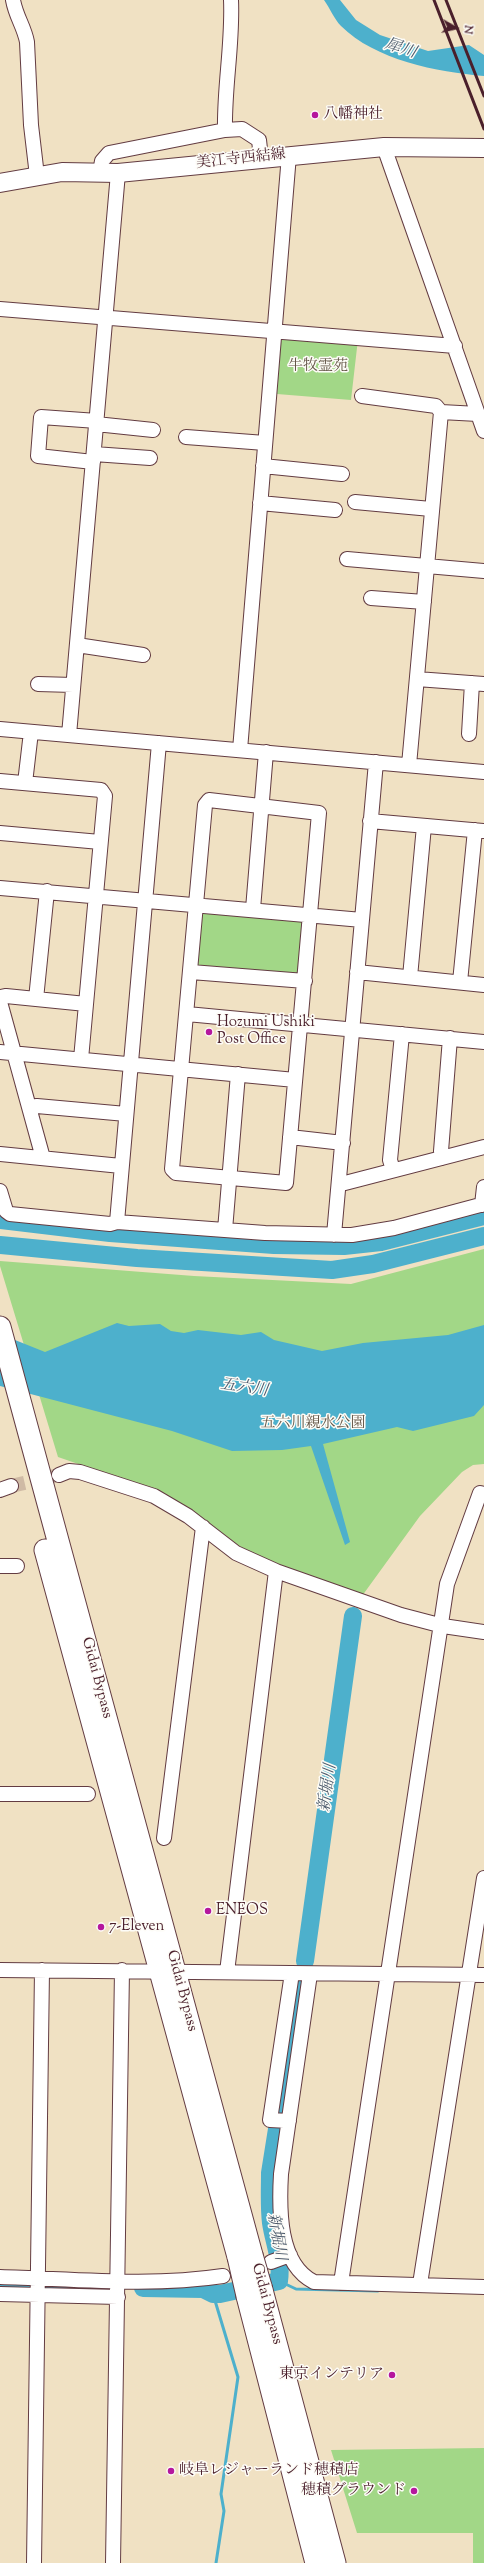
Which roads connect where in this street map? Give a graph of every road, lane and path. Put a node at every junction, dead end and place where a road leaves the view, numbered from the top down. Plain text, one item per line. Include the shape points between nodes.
1 (13, 0) edge
2 (231, 0) edge
3 (224, 130) junction
4 (384, 147) junction
5 (484, 148) edge
6 (289, 156) junction
7 (261, 158) junction
8 (100, 172) junction
9 (118, 173) junction
10 (36, 176) junction
11 (0, 183) edge
12 (0, 308) edge
13 (106, 318) junction
14 (276, 330) junction
15 (455, 346) junction
16 (362, 396) dead end
17 (441, 412) junction
18 (478, 414) junction
19 (97, 423) junction
20 (153, 430) dead end
21 (484, 431) edge
22 (186, 437) dead end
23 (265, 443) junction
24 (94, 458) junction
25 (150, 458) dead end
26 (263, 466) junction
27 (342, 474) dead end
28 (355, 502) dead end
29 (260, 504) junction
30 (432, 509) junction
31 (334, 510) dead end
32 (347, 559) dead end
33 (427, 567) junction
34 (484, 571) edge
35 (371, 598) dead end
36 (424, 602) junction
37 (77, 645) junction
38 (142, 655) dead end
39 (417, 679) junction
40 (478, 683) edge
41 (38, 684) dead end
42 (73, 685) junction
43 (0, 729) edge
44 (31, 732) junction
45 (469, 734) dead end
46 (69, 735) junction
47 (159, 743) junction
48 (240, 750) junction
49 (266, 752) junction
50 (376, 762) junction
51 (410, 765) junction
52 (484, 772) edge
53 (0, 781) edge
54 (25, 783) junction
55 (262, 805) junction
56 (370, 821) junction
57 (424, 826) junction
58 (480, 831) edge
59 (0, 833) edge
60 (100, 842) junction
61 (0, 888) edge
62 (47, 891) junction
63 (95, 895) junction
64 (145, 900) junction
65 (197, 904) junction
66 (253, 909) junction
67 (310, 915) junction
68 (362, 920) junction
69 (191, 972) junction
70 (357, 972) junction
71 (410, 977) junction
72 (305, 980) junction
73 (460, 982) junction
74 (484, 985) edge
75 (0, 998) edge
76 (36, 999) junction
77 (0, 1002) edge
78 (86, 1004) junction
79 (187, 1014) junction
80 (301, 1024) junction
81 (353, 1029) junction
82 (402, 1034) junction
83 (450, 1038) junction
84 (484, 1042) edge
85 (0, 1052) edge
86 (14, 1053) junction
87 (81, 1058) junction
88 (131, 1063) junction
89 (182, 1069) junction
90 (238, 1074) junction
91 (295, 1080) junction
92 (30, 1107) junction
93 (126, 1114) junction
94 (290, 1137) junction
95 (343, 1143) junction
96 (484, 1147) edge
97 (0, 1154) edge
98 (43, 1158) junction
99 (442, 1158) junction
100 (121, 1166) junction
101 (393, 1170) junction
102 (229, 1178) junction
103 (339, 1182) junction
104 (484, 1186) edge
105 (0, 1191) edge
106 (483, 1205) edge
107 (117, 1222) junction
108 (225, 1230) junction
109 (334, 1235) junction
110 (0, 1327) edge
111 (0, 1381) edge
112 (23, 1439) junction
113 (59, 1475) tunnel mouth
114 (484, 1494) edge
115 (203, 1527) junction
116 (0, 1566) edge
117 (17, 1566) dead end
118 (276, 1571) junction
119 (443, 1626) junction
120 (484, 1632) edge
121 (0, 1794) edge
122 (88, 1794) dead end
123 (164, 1838) dead end
124 (484, 1878) edge
125 (0, 1970) edge
126 (42, 1970) junction
127 (122, 1970) junction
128 (227, 1972) junction
129 (168, 1973) junction
130 (292, 1973) junction
131 (310, 1974) junction
132 (390, 1974) junction
133 (469, 1975) junction
134 (484, 1975) edge
135 (289, 2121) junction
136 (288, 2256) junction
137 (254, 2258) junction
138 (223, 2276) dead end
139 (0, 2277) edge
140 (341, 2283) junction
141 (420, 2284) junction
142 (38, 2286) junction
143 (484, 2287) edge
144 (118, 2288) junction
145 (254, 2293) junction
146 (0, 2294) edge
147 (34, 2563) edge
148 (113, 2563) edge
149 (316, 2563) edge
150 (335, 2563) edge

1 - 10 street via 16,16 25,31 27,42
2 - 3 street via 232,19 224,102
3 - 7 street via 242,129 258,140
3 - 8 street via 109,153 102,161
4 - 5 main road, 美江寺西結線
4 - 6 main road, 美江寺西結線
4 - 15 street
6 - 7 main road, 美江寺西結線
6 - 14 street
7 - 9 main road, 美江寺西結線
8 - 9 main road, 美江寺西結線
8 - 10 main road, 美江寺西結線 via 62,172
9 - 13 street
10 - 11 main road, 美江寺西結線
12 - 13 street
13 - 14 street
13 - 19 street
14 - 15 street
14 - 23 street
15 - 18 street
16 - 17 street via 436,406
17 - 18 street
17 - 30 street
18 - 21 street
19 - 20 street
19 - 24 street
19 - 24 street via 41,417 38,456
22 - 23 street
23 - 26 street
24 - 25 street
24 - 37 street
26 - 27 street
26 - 29 street
28 - 30 street
29 - 31 street
29 - 48 street
30 - 33 street
32 - 33 street
33 - 34 street
33 - 36 street
35 - 36 street
36 - 39 street
37 - 38 street
37 - 42 street
39 - 40 street
39 - 51 street
40 - 45 street
41 - 42 street
42 - 46 street
43 - 44 street
44 - 46 street
44 - 54 street
46 - 47 street
47 - 48 street
47 - 64 street
48 - 49 street
49 - 50 street
49 - 55 street
50 - 51 street
50 - 56 street
51 - 52 street
53 - 54 street
54 - 60 street via 101,790 105,796
55 - 65 street via 209,800 205,805
55 - 66 street
55 - 67 street via 319,813
56 - 57 street
56 - 68 street
57 - 58 street
57 - 71 street
58 - 73 street
59 - 60 street
60 - 63 street
61 - 62 street
62 - 63 street
62 - 76 street
63 - 64 street
63 - 78 street
64 - 65 street
64 - 88 street
65 - 66 street
65 - 69 street
66 - 67 street
67 - 68 street
67 - 72 street
68 - 70 street
69 - 72 street
69 - 79 street
70 - 71 street
70 - 81 street
71 - 73 street
72 - 80 street
73 - 74 street
75 - 76 street via 6,996
76 - 78 street
77 - 86 street
78 - 87 street
79 - 80 street
79 - 89 street
80 - 81 street
80 - 91 street
81 - 82 street
81 - 95 street
82 - 83 street
82 - 101 street via 390,1160
83 - 84 street
83 - 99 street
85 - 86 street
86 - 87 street
86 - 92 street
87 - 88 street
88 - 89 street
88 - 93 street
89 - 90 street
89 - 102 street via 172,1169 176,1173
90 - 91 street
90 - 102 street
91 - 94 street
92 - 93 street
92 - 98 street
93 - 100 street
94 - 95 street
94 - 102 street via 286,1184
95 - 103 street
96 - 99 street
97 - 98 street
98 - 100 street
99 - 101 street
100 - 107 street
101 - 103 street via 345,1183
102 - 108 street
103 - 109 street
104 - 106 street
105 - 107 street via 6,1211 10,1214 110,1224
106 - 109 street via 394,1228 352,1235
107 - 108 street
108 - 109 street
110 - 112 highway, Gidai Bypass
111 - 112 highway, Gidai Bypass
112 - 129 highway, Gidai Bypass
113 - 115 street via 69,1471 80,1472 154,1496
114 - 119 street via 480,1492 447,1584
115 - 118 street via 236,1553
115 - 123 street
116 - 117 street
118 - 119 street via 401,1615
118 - 128 street
119 - 120 street
119 - 132 street
121 - 122 street
124 - 133 street
125 - 126 street
126 - 127 street
126 - 142 street
127 - 129 street
127 - 144 street
128 - 129 street
128 - 130 street
129 - 137 highway, Gidai Bypass
130 - 131 street
130 - 135 street via 270,2120
131 - 132 street
131 - 135 street
132 - 133 street
132 - 140 street
133 - 134 street
133 - 141 street
135 - 136 street via 280,2198
136 - 137 street
136 - 140 street via 302,2276 314,2282
137 - 145 highway, Gidai Bypass, bridge
138 - 144 street
139 - 142 street
140 - 141 street
141 - 143 street
142 - 144 street
142 - 146 street
142 - 147 street
144 - 148 street
145 - 149 highway, Gidai Bypass
145 - 150 highway, Gidai Bypass

